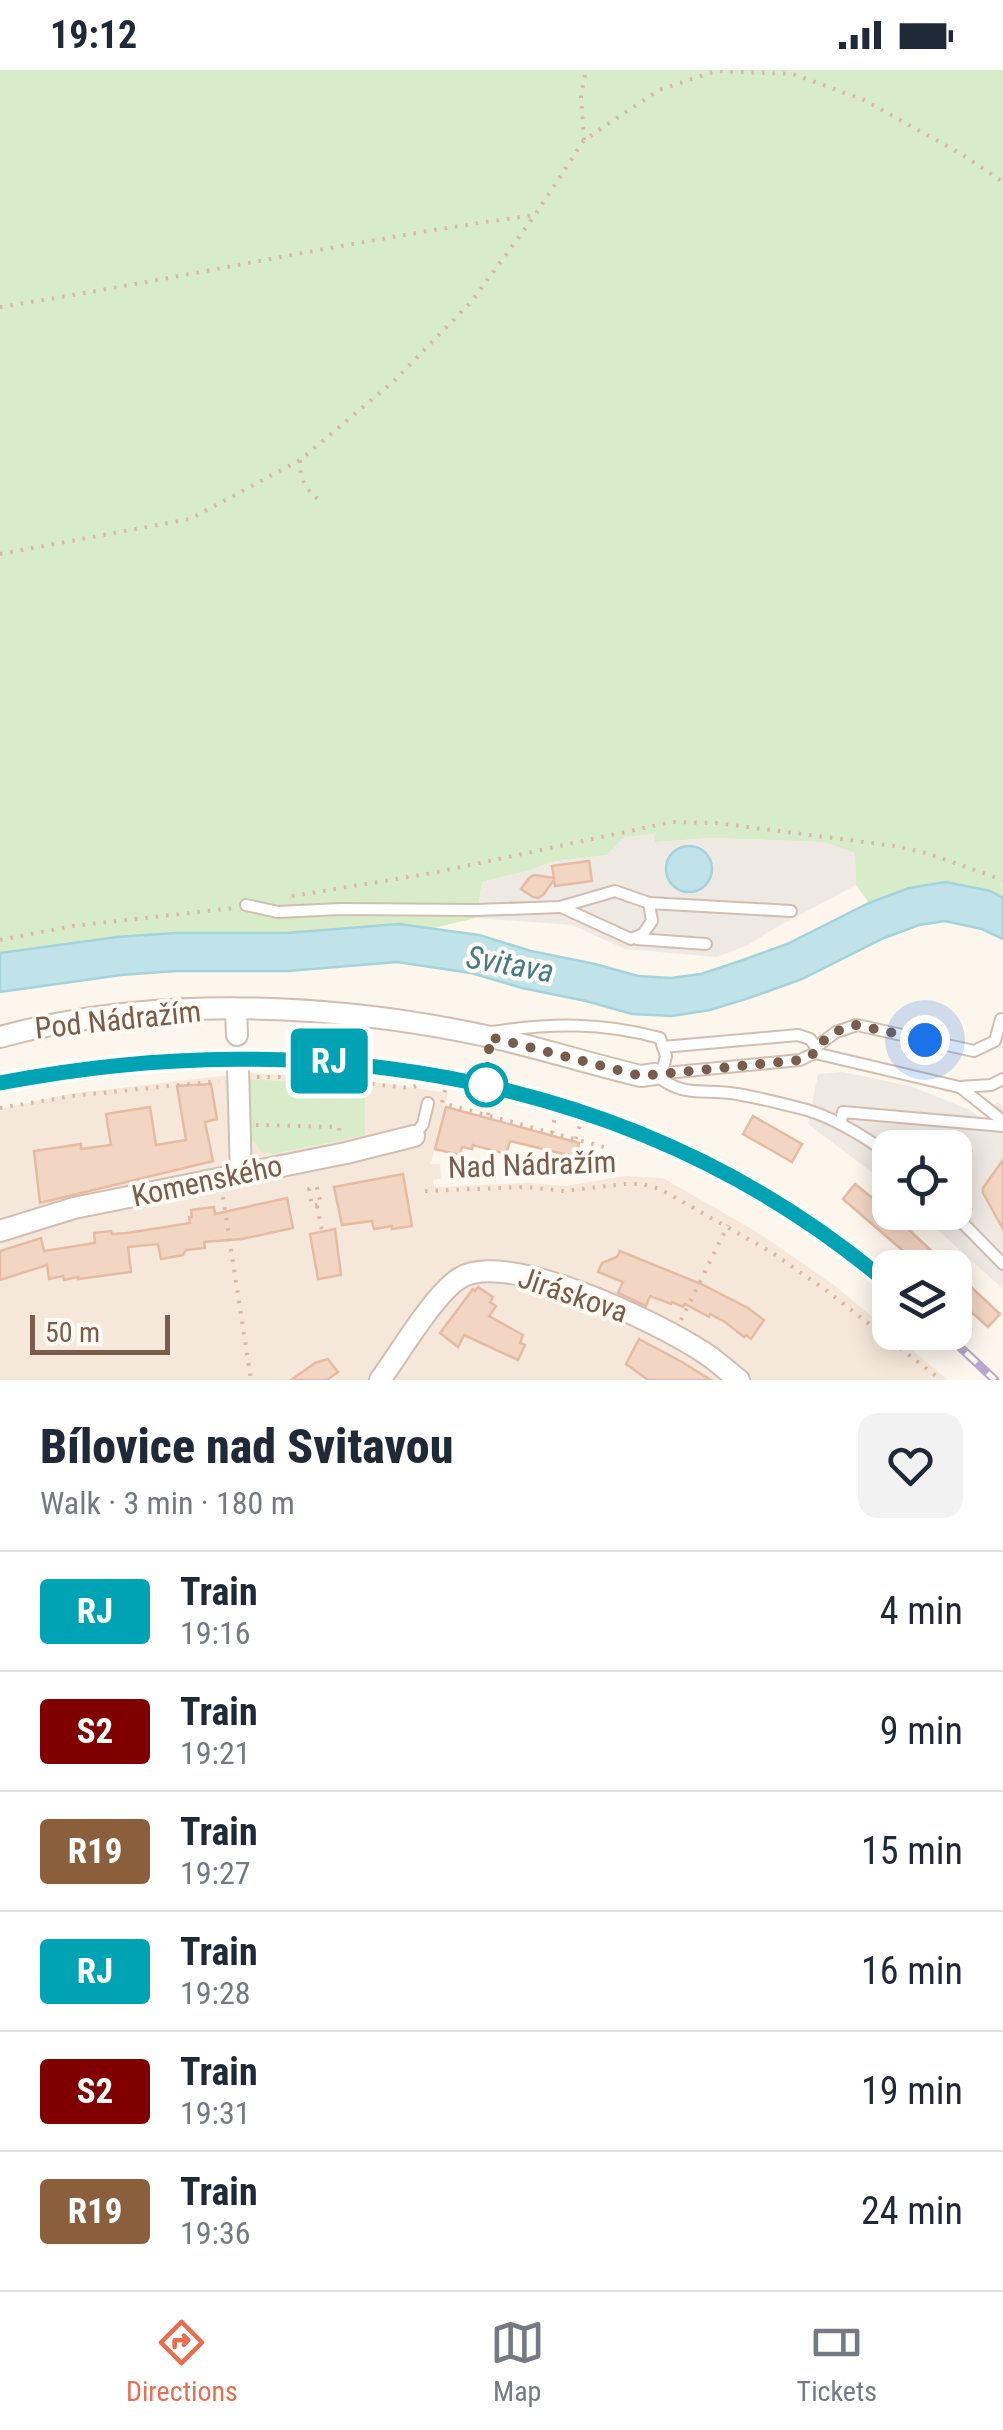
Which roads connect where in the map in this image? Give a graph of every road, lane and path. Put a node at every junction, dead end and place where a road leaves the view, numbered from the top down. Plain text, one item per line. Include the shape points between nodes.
1 (586, 70) edge
2 (584, 140) junction
3 (1003, 182) edge
4 (536, 215) junction
5 (0, 307) edge
6 (300, 460) junction
7 (320, 501) dead end
8 (0, 554) edge
9 (1003, 880) edge
10 (291, 896) dead end
11 (649, 903) junction
12 (246, 905) joint
13 (560, 907) junction
14 (790, 912) dead end
15 (630, 939) junction
16 (0, 940) edge
17 (706, 944) dead end
18 (236, 1010) junction
19 (1001, 1019) edge
20 (476, 1034) junction
21 (237, 1035) dead end
22 (0, 1036) edge
23 (663, 1047) junction
24 (816, 1050) junction
25 (238, 1074) junction
26 (655, 1074) junction
27 (1003, 1079) edge
28 (418, 1085) dead end
29 (959, 1087) junction
30 (445, 1090) dead end
31 (490, 1099) dead end
32 (428, 1103) dead end
33 (0, 1108) edge
34 (488, 1115) junction
35 (553, 1119) dead end
36 (840, 1124) junction
37 (1003, 1124) edge
38 (252, 1125) dead end
39 (580, 1125) dead end
40 (552, 1132) junction
41 (340, 1134) dead end
42 (414, 1136) joint
43 (576, 1139) junction
44 (872, 1142) edge
45 (608, 1148) dead end
46 (241, 1175) junction
47 (221, 1186) dead end
48 (425, 1191) dead end
49 (317, 1205) dead end
50 (728, 1225) junction
51 (970, 1230) edge
52 (0, 1231) edge
53 (322, 1231) dead end
54 (1003, 1264) edge
55 (674, 1334) junction
56 (251, 1380) edge
57 (380, 1380) edge
58 (740, 1380) edge
59 (940, 1380) edge

1 - 2 path
2 - 3 path via 659,90 716,71 793,74 864,100
2 - 4 path
4 - 5 path
4 - 6 path via 472,301 394,382
6 - 7 path via 300,478
6 - 8 path via 190,519
9 - 10 path via 896,846 672,822
11 - 13 lane via 615,891
11 - 14 lane
11 - 15 lane via 652,921
12 - 13 lane via 278,912
12 - 16 path
13 - 15 lane
15 - 17 lane
18 - 20 street, Pod Nádražím via 376,1017
18 - 21 street, Pod Nádražím
18 - 22 street, Pod Nádražím via 105,1017
19 - 24 lane via 995,1041 974,1051 857,1025
20 - 23 lane via 560,1024 630,1030 660,1038
20 - 26 street, Pod Nádražím via 641,1076
23 - 24 lane via 798,1035
23 - 26 lane via 663,1069
24 - 26 lane via 800,1060
24 - 29 lane
25 - 28 path
25 - 33 path
25 - 46 street
26 - 36 lane via 686,1091 735,1093
27 - 29 lane
29 - 37 lane
30 - 34 path via 442,1102
31 - 34 path
32 - 42 lane
34 - 40 path
35 - 40 path
36 - 37 lane via 843,1112
36 - 44 lane
38 - 41 path via 340,1128
39 - 43 path
40 - 43 path
42 - 46 street, Komenského
43 - 45 path
46 - 52 street, Komenského via 74,1208
47 - 56 path
48 - 50 path, Nad Nádražím via 642,1184
49 - 53 path
50 - 55 path
50 - 59 path, Nad Nádražím
51 - 54 lane
55 - 57 street, Jiráskova via 548,1280 476,1272 438,1299
55 - 58 street, Jiráskova

